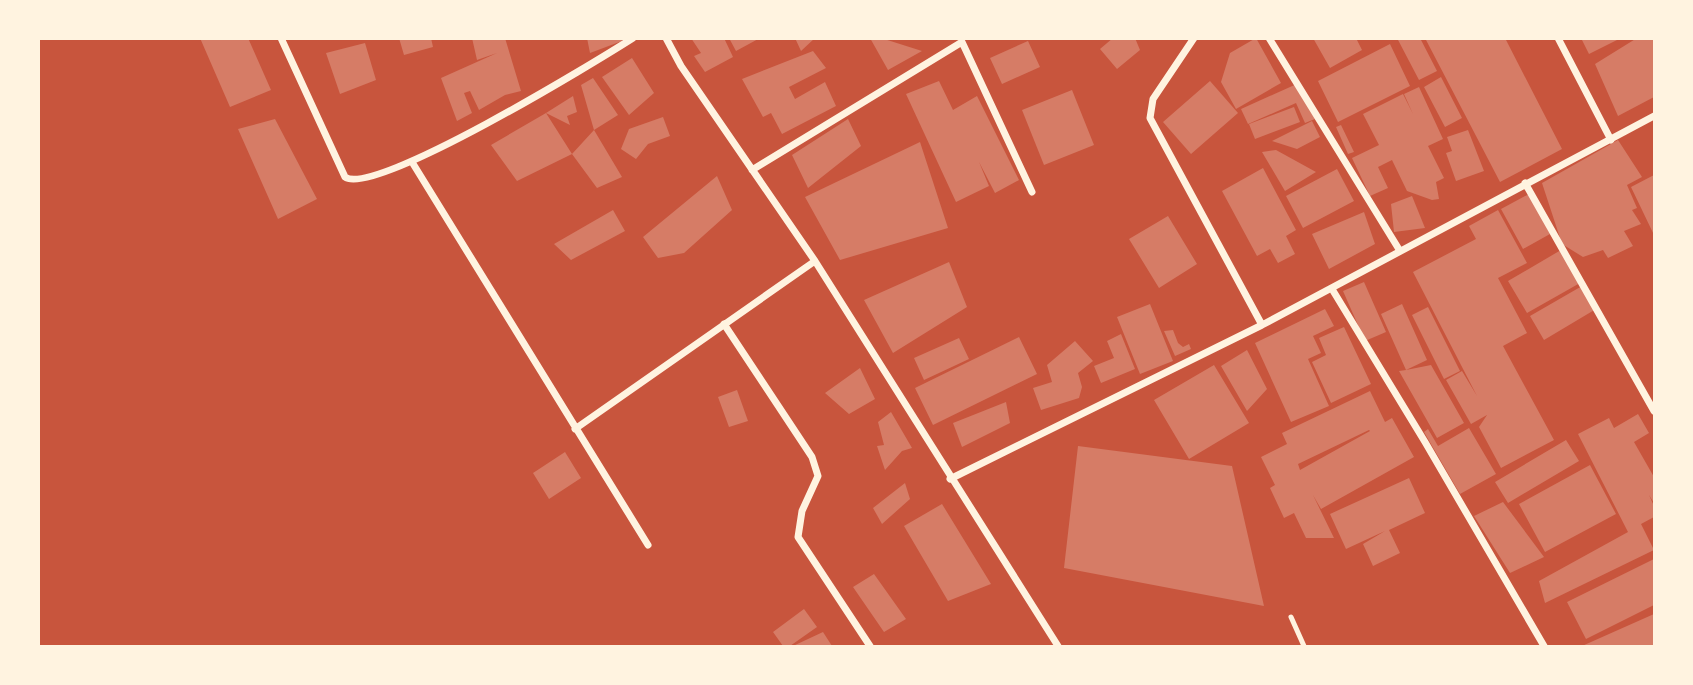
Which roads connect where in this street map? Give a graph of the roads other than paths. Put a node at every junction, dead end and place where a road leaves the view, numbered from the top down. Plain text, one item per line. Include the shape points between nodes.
1 (281, 38) edge
2 (633, 38) edge
3 (666, 38) edge
4 (1194, 38) edge
5 (1269, 38) edge
6 (1558, 38) edge
7 (963, 40) edge
8 (1654, 116) edge
9 (1611, 140) junction
10 (412, 162) junction
11 (752, 170) junction
12 (1525, 183) junction
13 (1032, 192) dead end
14 (1401, 251) junction
15 (816, 261) junction
16 (1332, 289) junction
17 (724, 324) junction
18 (1262, 325) junction
19 (1654, 411) edge
20 (575, 429) junction
21 (950, 479) junction
22 (648, 545) dead end
23 (1291, 617) dead end
24 (870, 646) edge
25 (1058, 646) edge
26 (1304, 646) edge
27 (1544, 646) edge

1 - 10 street via 347,179 369,179
2 - 10 street via 566,80
3 - 11 street
4 - 18 street via 1153,99 1150,118
5 - 14 street
6 - 9 street
7 - 11 street
7 - 13 street
8 - 9 street
9 - 12 street
10 - 20 street
11 - 15 street
12 - 14 street
12 - 19 street
14 - 16 street
15 - 17 street
15 - 21 street
16 - 18 street
16 - 27 street
17 - 20 street
17 - 24 street via 812,457 818,476 802,511 798,537
18 - 21 street
20 - 22 street
21 - 25 street
23 - 26 lane

